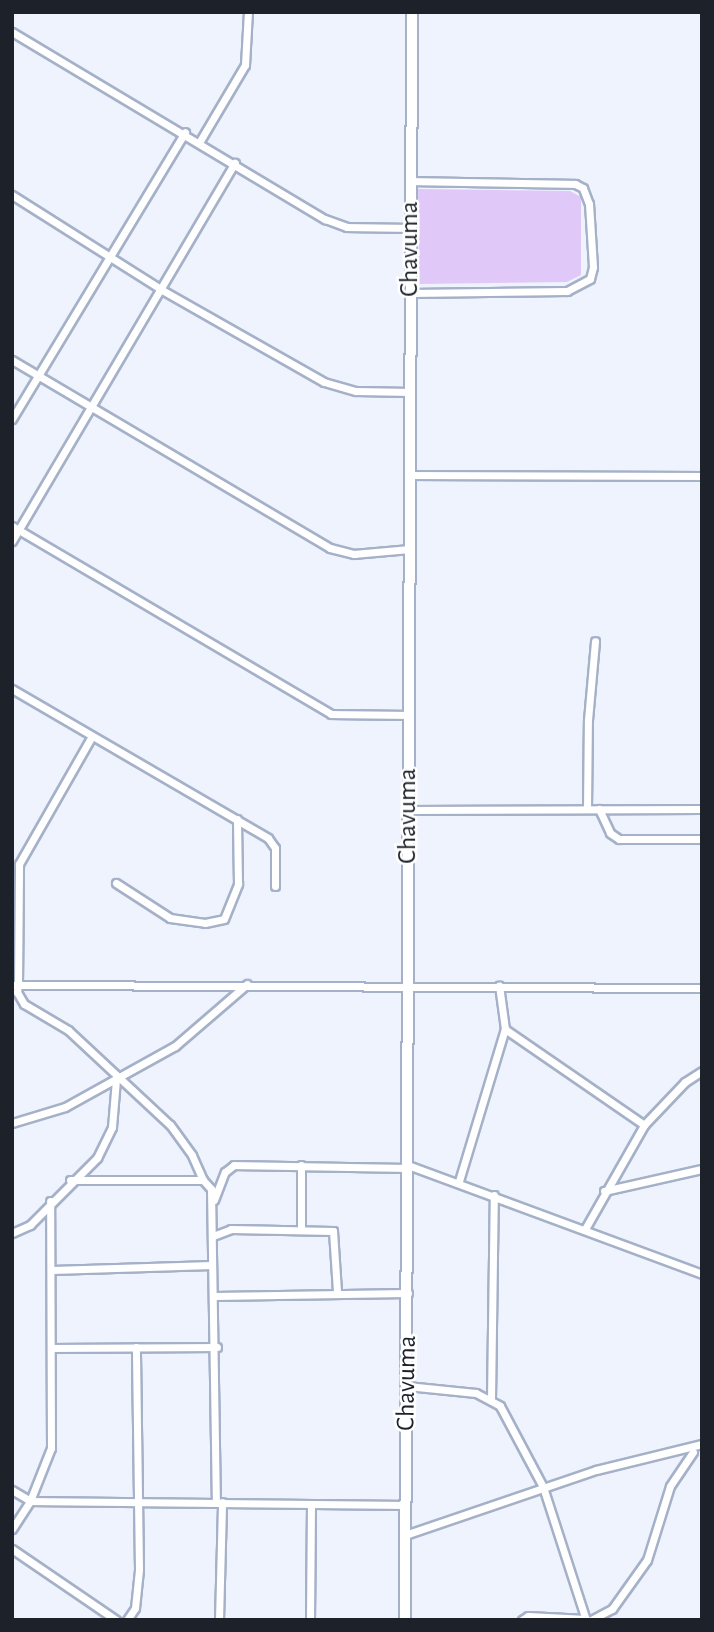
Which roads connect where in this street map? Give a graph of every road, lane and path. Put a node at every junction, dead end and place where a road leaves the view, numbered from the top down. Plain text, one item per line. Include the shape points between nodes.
1 (248, 12) edge
2 (412, 12) edge
3 (12, 32) edge
4 (185, 132) junction
5 (200, 141) junction
6 (235, 163) junction
7 (411, 181) junction
8 (12, 195) edge
9 (410, 228) junction
10 (110, 253) junction
11 (162, 290) junction
12 (410, 293) junction
13 (12, 360) edge
14 (40, 376) junction
15 (411, 393) junction
16 (91, 406) junction
17 (12, 419) edge
18 (410, 475) junction
19 (702, 476) edge
20 (16, 528) edge
21 (12, 541) edge
22 (409, 549) junction
23 (595, 641) dead end
24 (12, 689) edge
25 (409, 716) junction
26 (92, 736) junction
27 (587, 808) junction
28 (702, 808) edge
29 (599, 809) junction
30 (408, 810) junction
31 (237, 819) junction
32 (702, 839) edge
33 (16, 864) edge
34 (116, 883) dead end
35 (275, 886) dead end
36 (248, 984) junction
37 (407, 984) junction
38 (15, 985) edge
39 (499, 985) junction
40 (702, 988) edge
41 (505, 1029) junction
42 (702, 1071) edge
43 (116, 1079) junction
44 (12, 1123) edge
45 (644, 1125) junction
46 (301, 1165) junction
47 (405, 1166) junction
48 (702, 1169) edge
49 (203, 1180) junction
50 (70, 1181) junction
51 (459, 1181) junction
52 (604, 1191) junction
53 (494, 1195) junction
54 (50, 1201) junction
55 (214, 1201) junction
56 (300, 1228) junction
57 (585, 1228) junction
58 (12, 1233) edge
59 (213, 1236) junction
60 (212, 1265) junction
61 (52, 1270) junction
62 (702, 1274) edge
63 (338, 1292) junction
64 (408, 1293) junction
65 (214, 1296) junction
66 (136, 1347) junction
67 (216, 1347) junction
68 (53, 1348) junction
69 (407, 1386) junction
70 (491, 1399) junction
71 (702, 1444) edge
72 (678, 1451) junction
73 (697, 1452) edge
74 (543, 1486) junction
75 (12, 1490) edge
76 (30, 1501) junction
77 (219, 1502) junction
78 (311, 1504) junction
79 (138, 1505) junction
80 (405, 1505) junction
81 (12, 1529) edge
82 (405, 1535) junction
83 (12, 1549) edge
84 (609, 1617) edge
85 (580, 1619) edge
86 (586, 1619) edge
87 (116, 1620) edge
88 (127, 1620) edge
89 (219, 1620) edge
90 (310, 1620) edge
91 (405, 1620) edge
92 (522, 1620) edge
93 (591, 1620) edge

1 - 5 street via 244,65
2 - 7 street, Chavuma
3 - 4 street
4 - 5 street
4 - 10 street
5 - 6 street
6 - 9 street via 324,219 346,227
6 - 11 street
7 - 9 street, Chavuma
7 - 12 street via 575,184 583,188 589,204 593,267 590,279 567,291
8 - 10 street
9 - 12 street, Chavuma
10 - 11 street
10 - 14 street
11 - 15 street via 324,382 356,391
11 - 16 street
12 - 15 street, Chavuma
13 - 14 street
14 - 16 street
14 - 17 street
15 - 18 street, Chavuma
16 - 20 street
16 - 22 street via 330,548 354,554
18 - 19 street
18 - 22 street, Chavuma
20 - 21 street
20 - 25 street via 331,714
22 - 25 street, Chavuma
23 - 27 street
24 - 26 street
25 - 30 street, Chavuma
26 - 31 street
26 - 33 street
27 - 29 street
27 - 30 street
28 - 29 street
29 - 32 street via 610,833 620,839
30 - 37 street, Chavuma
31 - 34 street via 238,884 234,904 224,919 205,923 170,918
31 - 35 street via 273,842
33 - 38 street
36 - 37 street
36 - 38 street
36 - 43 street via 175,1046
37 - 39 street
37 - 47 street, Chavuma
38 - 43 street via 24,1004 68,1030
39 - 40 street
39 - 41 street
41 - 45 street
41 - 51 street
42 - 45 street via 685,1082
43 - 44 street via 65,1107
43 - 49 street via 170,1125
43 - 50 street via 112,1127 97,1158
45 - 52 street
46 - 47 street
46 - 55 street via 234,1165 225,1171
46 - 56 street
47 - 51 street
47 - 64 street, Chavuma
48 - 52 street
49 - 50 street
49 - 55 street
50 - 54 street
51 - 53 street
52 - 57 street
53 - 57 street
53 - 70 street
54 - 58 street via 30,1225
54 - 61 street
55 - 59 street
56 - 59 street via 231,1229
56 - 63 street via 333,1231
57 - 62 street
59 - 60 street
60 - 61 street
60 - 65 street
61 - 68 street
63 - 64 street
63 - 65 street
64 - 69 street, Chavuma
65 - 67 street
66 - 67 street
66 - 68 street
66 - 79 street
67 - 77 street
68 - 76 street via 51,1448
69 - 70 street via 458,1389
69 - 80 street, Chavuma
70 - 74 street via 510,1420
71 - 72 street
72 - 73 street
72 - 74 street
73 - 84 street via 670,1486 647,1560
74 - 82 street
74 - 86 street
75 - 76 street
76 - 79 street
76 - 81 street
77 - 78 street
77 - 79 street
77 - 89 street
78 - 80 street
78 - 90 street
79 - 88 street via 138,1590
80 - 82 street, Chavuma
82 - 91 street, Chavuma
83 - 87 street
84 - 93 street
85 - 86 street
85 - 92 street via 528,1616

